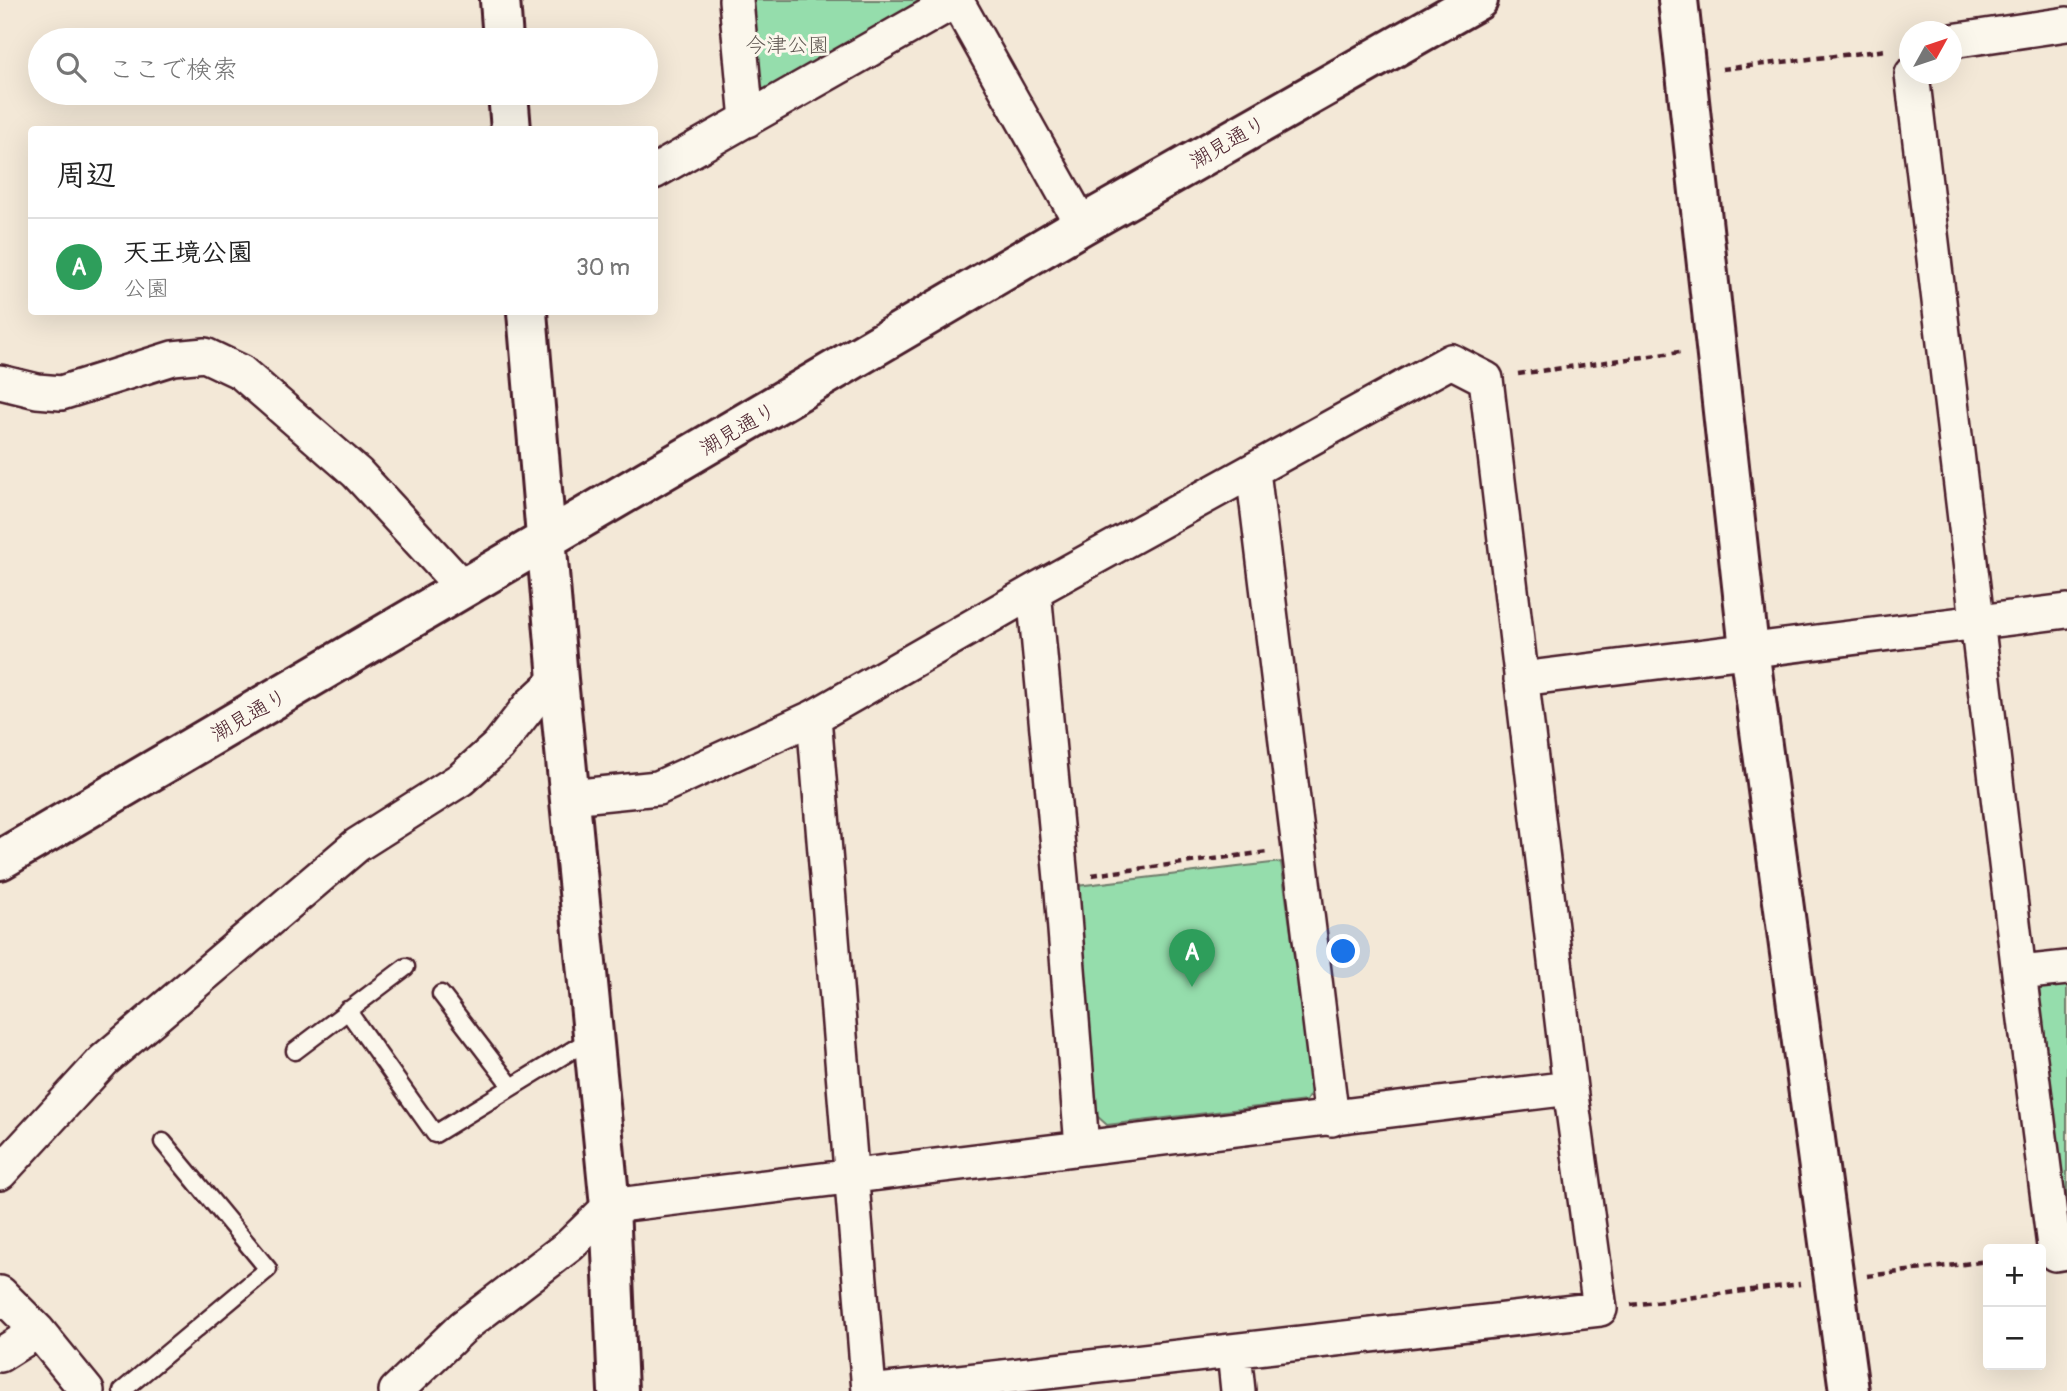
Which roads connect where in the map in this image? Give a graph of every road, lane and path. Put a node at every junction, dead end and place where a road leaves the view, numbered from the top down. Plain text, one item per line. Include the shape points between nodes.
1 (500, 0) edge
2 (736, 0) edge
3 (956, 0) edge
4 (1478, 0) edge
5 (1678, 0) edge
6 (2067, 24) edge
7 (502, 28) edge
8 (1962, 39) edge
9 (1899, 49) edge
10 (1685, 73) junction
11 (1913, 84) edge
12 (509, 105) edge
13 (747, 120) junction
14 (511, 126) edge
15 (658, 170) edge
16 (1082, 225) junction
17 (527, 315) edge
18 (1714, 347) junction
19 (1486, 379) junction
20 (0, 382) edge
21 (1253, 471) junction
22 (546, 541) junction
23 (464, 589) junction
24 (1034, 591) junction
25 (2067, 611) edge
26 (1977, 621) junction
27 (1749, 649) junction
28 (558, 679) junction
29 (1521, 679) junction
30 (814, 717) junction
31 (570, 797) junction
32 (1299, 848) junction
33 (0, 860) edge
34 (1061, 879) junction
35 (405, 967) dead end
36 (2067, 968) edge
37 (2019, 973) junction
38 (441, 994) dead end
39 (347, 1010) junction
40 (594, 1037) junction
41 (295, 1051) dead end
42 (512, 1087) junction
43 (1570, 1088) junction
44 (1332, 1119) junction
45 (163, 1142) dead end
46 (1082, 1147) junction
47 (0, 1173) edge
48 (852, 1175) junction
49 (610, 1206) junction
50 (2067, 1252) edge
51 (1983, 1263) edge
52 (1834, 1280) junction
53 (0, 1293) edge
54 (1600, 1309) junction
55 (37, 1331) junction
56 (1234, 1352) junction
57 (0, 1355) edge
58 (88, 1391) edge
59 (122, 1391) edge
60 (396, 1391) edge
61 (618, 1391) edge
62 (869, 1391) edge
63 (879, 1391) edge
64 (1238, 1391) edge
65 (1849, 1391) edge

1 - 7 street
2 - 13 street
3 - 13 street
3 - 16 street
4 - 16 street, 潮見通り
5 - 10 street
6 - 8 street
9 - 10 path
10 - 18 street
11 - 26 street
12 - 14 street
13 - 15 street
16 - 22 street, 潮見通り
17 - 22 street
18 - 19 path
18 - 27 street
19 - 21 street via 1451,361
19 - 29 street
20 - 23 street via 61,393 173,358 205,355 241,372 356,474
21 - 24 street
21 - 32 street
22 - 23 street, 潮見通り
22 - 28 street
23 - 33 street, 潮見通り
24 - 30 street
24 - 34 street
25 - 26 street
26 - 27 street
26 - 37 street
27 - 29 street
27 - 52 street
28 - 31 street
28 - 47 street via 530,705 498,746 461,779 357,845 104,1060
29 - 43 street
30 - 31 street via 658,788
30 - 48 street
31 - 40 street
32 - 34 path
32 - 44 street
34 - 46 street
35 - 39 lane
36 - 37 street
37 - 50 street via 2055,1254
38 - 42 lane
39 - 41 lane
39 - 42 lane via 435,1134
40 - 42 lane
40 - 49 street
43 - 44 street
43 - 54 street
44 - 46 street
45 - 59 lane via 268,1269
46 - 48 street
48 - 49 street
48 - 62 street
49 - 60 street via 570,1245 464,1326
49 - 61 street
51 - 52 path
52 - 54 path
52 - 65 street
53 - 55 street
54 - 56 street
55 - 57 street
55 - 58 street
56 - 63 street
56 - 64 street

